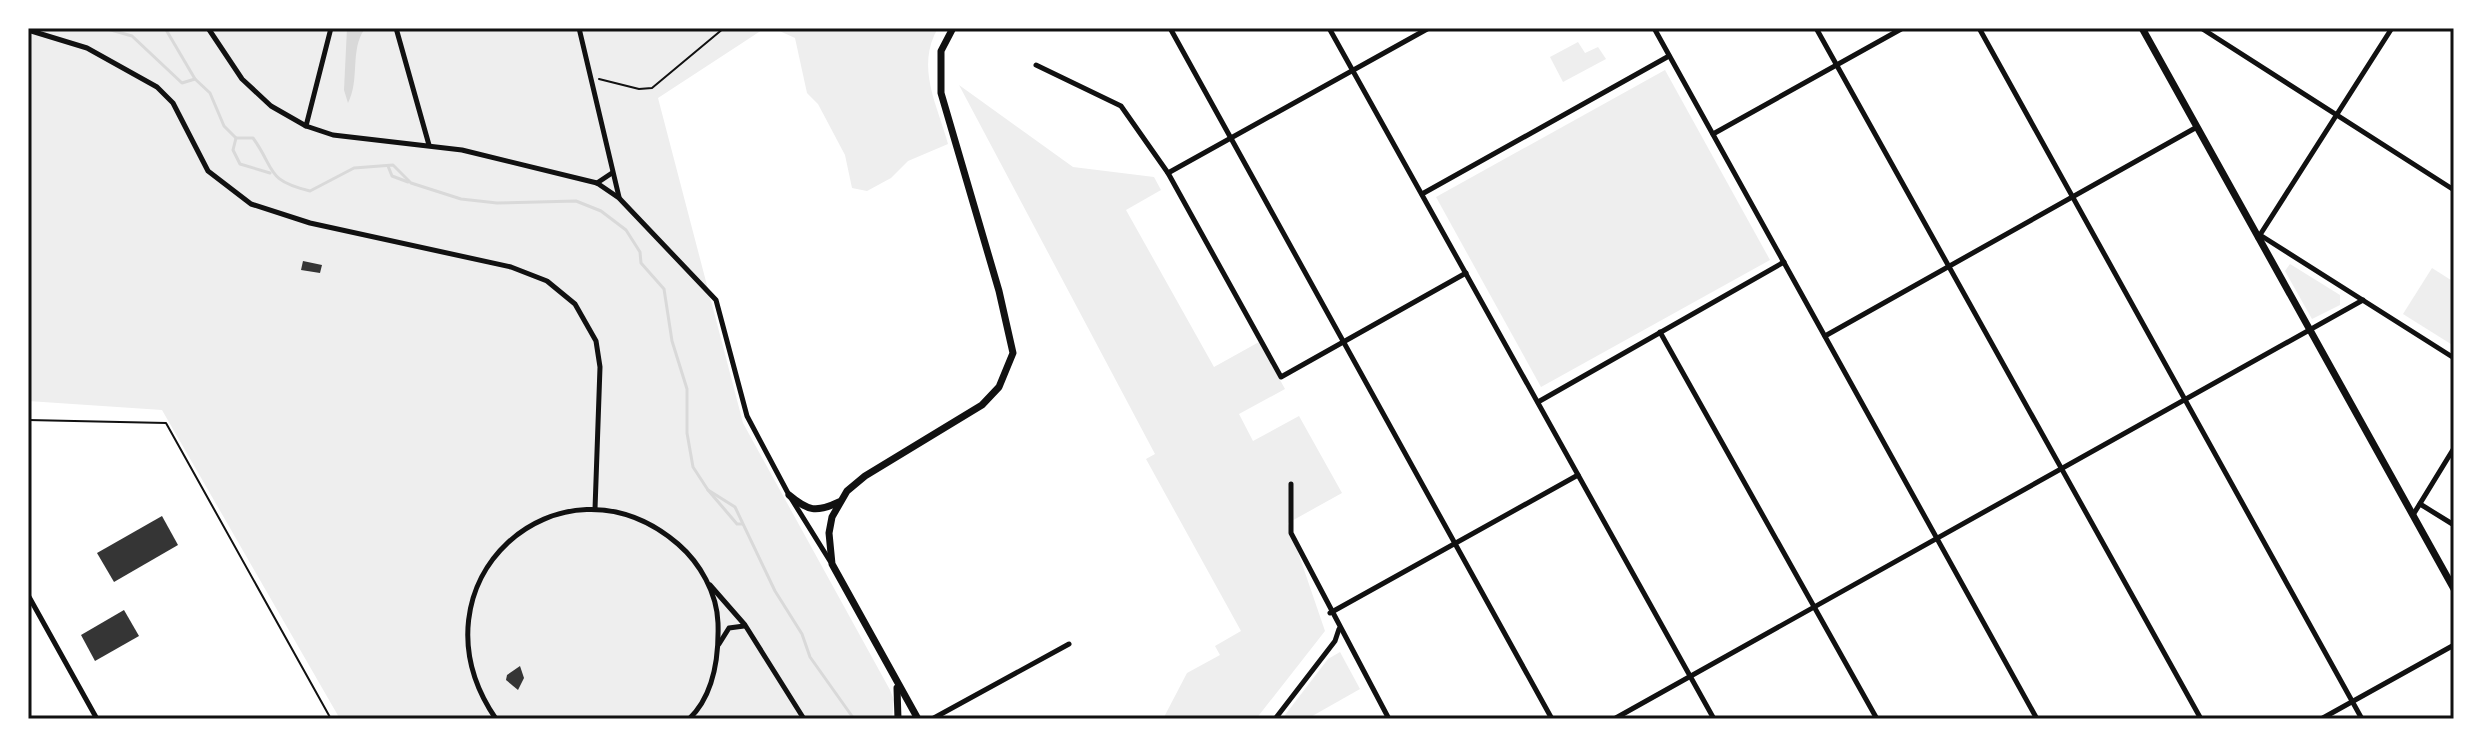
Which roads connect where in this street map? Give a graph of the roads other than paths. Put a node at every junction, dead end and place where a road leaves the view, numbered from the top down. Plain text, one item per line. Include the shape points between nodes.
1 (208, 28) edge
2 (331, 28) edge
3 (396, 28) edge
4 (579, 28) edge
5 (953, 28) edge
6 (1170, 28) edge
7 (1329, 28) edge
8 (1429, 28) edge
9 (1654, 28) edge
10 (1816, 28) edge
11 (1903, 28) edge
12 (1979, 28) edge
13 (2142, 28) edge
14 (2201, 28) edge
15 (2392, 28) edge
16 (28, 30) edge
17 (1669, 56) junction
18 (1036, 65) dead end
19 (1837, 65) junction
20 (1353, 70) junction
21 (2337, 115) junction
22 (306, 126) junction
23 (2197, 127) junction
24 (1713, 134) junction
25 (1231, 138) junction
26 (429, 145) junction
27 (612, 173) junction
28 (1168, 173) junction
29 (597, 183) junction
30 (2454, 190) edge
31 (1422, 194) junction
32 (2073, 197) junction
33 (619, 198) junction
34 (2259, 236) junction
35 (1784, 262) junction
36 (1949, 267) junction
37 (1466, 273) junction
38 (2363, 300) junction
39 (2310, 331) junction
40 (1660, 332) junction
41 (1825, 336) junction
42 (1342, 343) junction
43 (2454, 358) edge
44 (2186, 399) junction
45 (1538, 402) junction
46 (2454, 448) edge
47 (2063, 471) junction
48 (1578, 475) junction
49 (1291, 484) dead end
50 (789, 495) junction
51 (839, 502) junction
52 (2420, 504) junction
53 (595, 509) junction
54 (2413, 516) junction
55 (2454, 525) edge
56 (1938, 540) junction
57 (1455, 544) junction
58 (839, 576) junction
59 (707, 581) junction
60 (2454, 589) edge
61 (28, 595) edge
62 (1814, 608) junction
63 (1330, 613) junction
64 (745, 625) junction
65 (1339, 629) junction
66 (718, 644) junction
67 (1069, 644) dead end
68 (2454, 645) edge
69 (1691, 676) junction
70 (895, 678) junction
71 (2353, 701) junction
72 (97, 719) edge
73 (496, 719) edge
74 (689, 719) edge
75 (804, 719) edge
76 (898, 719) edge
77 (918, 719) edge
78 (932, 719) edge
79 (1275, 719) edge
80 (1389, 719) edge
81 (1552, 719) edge
82 (1614, 719) edge
83 (1714, 719) edge
84 (1877, 719) edge
85 (2037, 719) edge
86 (2201, 719) edge
87 (2321, 719) edge
88 (2362, 719) edge

1 - 22 street via 242,79 271,106
2 - 22 street
3 - 26 street
4 - 27 street
5 - 51 street via 941,51 941,93 1013,353 992,396 865,476
6 - 25 street
7 - 20 street
8 - 20 street
9 - 17 street
10 - 19 street
11 - 19 street
12 - 32 street
13 - 23 street
14 - 21 street
15 - 21 street
16 - 53 street via 87,48 157,87 173,103 208,171 251,204 310,223 511,267 547,281 575,304 596,341 600,367
17 - 24 street
17 - 31 street
18 - 28 street via 1121,106
19 - 24 street
19 - 36 street
20 - 25 street
20 - 31 street
21 - 30 street
21 - 34 street
22 - 26 street via 333,135
23 - 32 street
23 - 34 street
24 - 35 street
25 - 28 street
25 - 42 street
26 - 29 street
27 - 29 street
27 - 33 street
28 - 42 street via 1281,377
29 - 33 street
31 - 37 street
32 - 36 street
32 - 44 street
33 - 50 street via 716,300 747,416
34 - 38 street
34 - 39 street
35 - 40 street
35 - 41 street
36 - 41 street
36 - 47 street
37 - 42 street
37 - 45 street
38 - 39 street
38 - 43 street
39 - 44 street
39 - 54 street
40 - 45 street
40 - 62 street
41 - 56 street
42 - 57 street
44 - 47 street
44 - 71 street
45 - 48 street
46 - 52 street
47 - 56 street
47 - 86 street
48 - 57 street
48 - 69 street
49 - 63 street via 1291,533
50 - 51 street via 806,510
50 - 58 street
51 - 58 street via 829,533 832,564
52 - 54 street
52 - 55 street
53 - 59 street via 629,515 661,530 687,552
53 - 73 street via 558,514 524,529 496,553 476,585 466,620 467,657 478,693
54 - 60 street
56 - 62 street
56 - 85 street
57 - 63 street
57 - 81 street
58 - 70 street
59 - 64 street
59 - 66 street via 717,612
61 - 72 street
62 - 69 street
62 - 84 street
63 - 65 street
64 - 66 street via 729,628
64 - 75 street
65 - 79 street
65 - 80 street
66 - 74 street via 712,682
67 - 78 street
68 - 71 street
69 - 82 street
69 - 83 street
70 - 76 street
70 - 77 street
71 - 87 street
71 - 88 street

